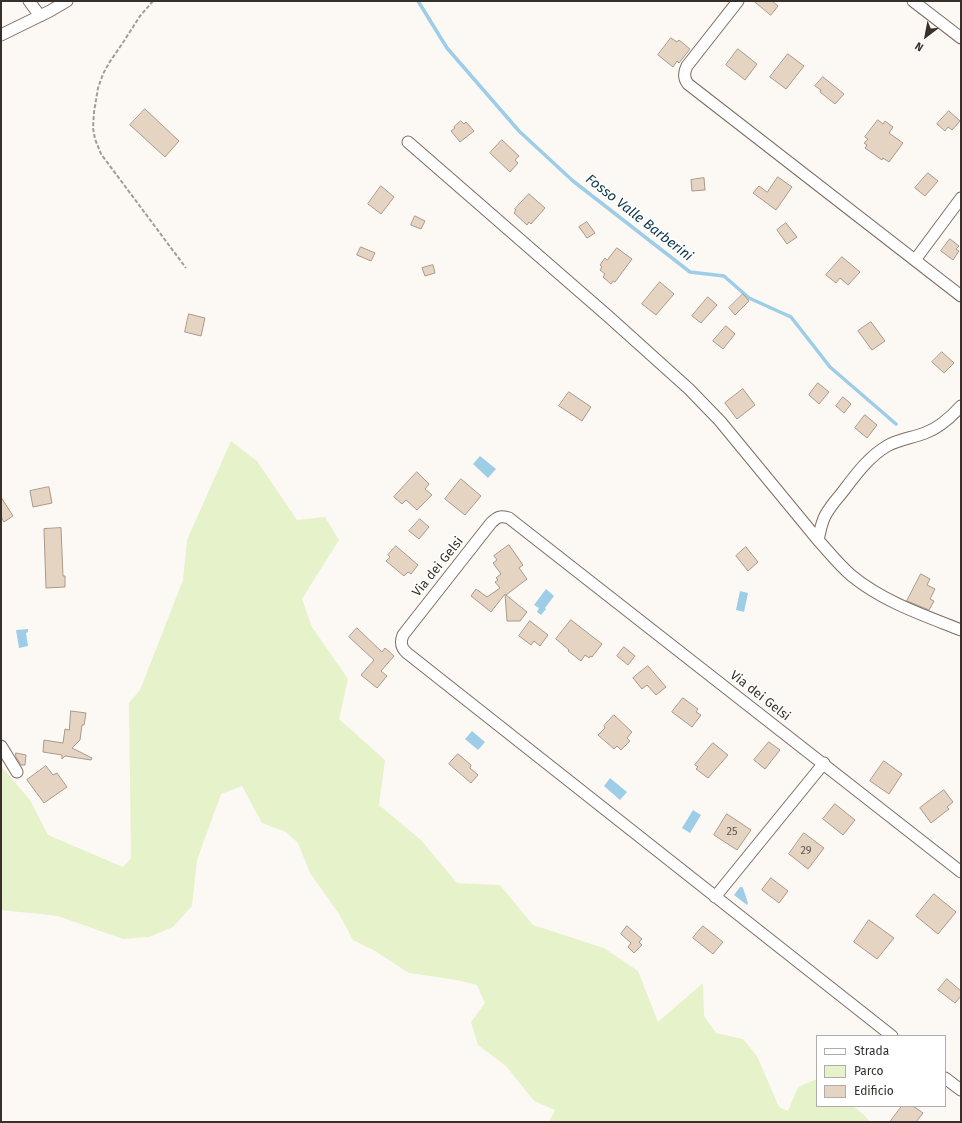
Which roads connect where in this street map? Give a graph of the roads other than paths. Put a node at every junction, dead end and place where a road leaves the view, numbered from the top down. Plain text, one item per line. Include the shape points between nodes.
1 (29, 1) edge
2 (67, 1) edge
3 (738, 1) edge
4 (913, 1) edge
5 (40, 16) junction
6 (1, 35) edge
7 (961, 38) edge
8 (408, 142) dead end
9 (961, 198) edge
10 (915, 260) junction
11 (961, 296) edge
12 (961, 406) edge
13 (818, 540) junction
14 (961, 630) edge
15 (1, 746) edge
16 (824, 764) junction
17 (17, 772) dead end
18 (961, 872) edge
19 (715, 897) junction
20 (891, 1035) edge
21 (946, 1079) edge
22 (961, 1090) edge

1 - 5 street
2 - 5 street
3 - 10 street via 687,66 685,80
4 - 7 street
5 - 6 street
8 - 13 street via 686,386 723,425
9 - 10 street
10 - 11 street
12 - 13 street via 934,429 893,443 872,457 827,512
13 - 14 street via 845,570 869,589 905,608
15 - 17 street
16 - 18 street, Via dei Gelsi
16 - 19 street
16 - 19 street, Via dei Gelsi via 513,520 501,516 491,523 405,632 401,639 402,647
19 - 20 street, Via dei Gelsi
21 - 22 street

